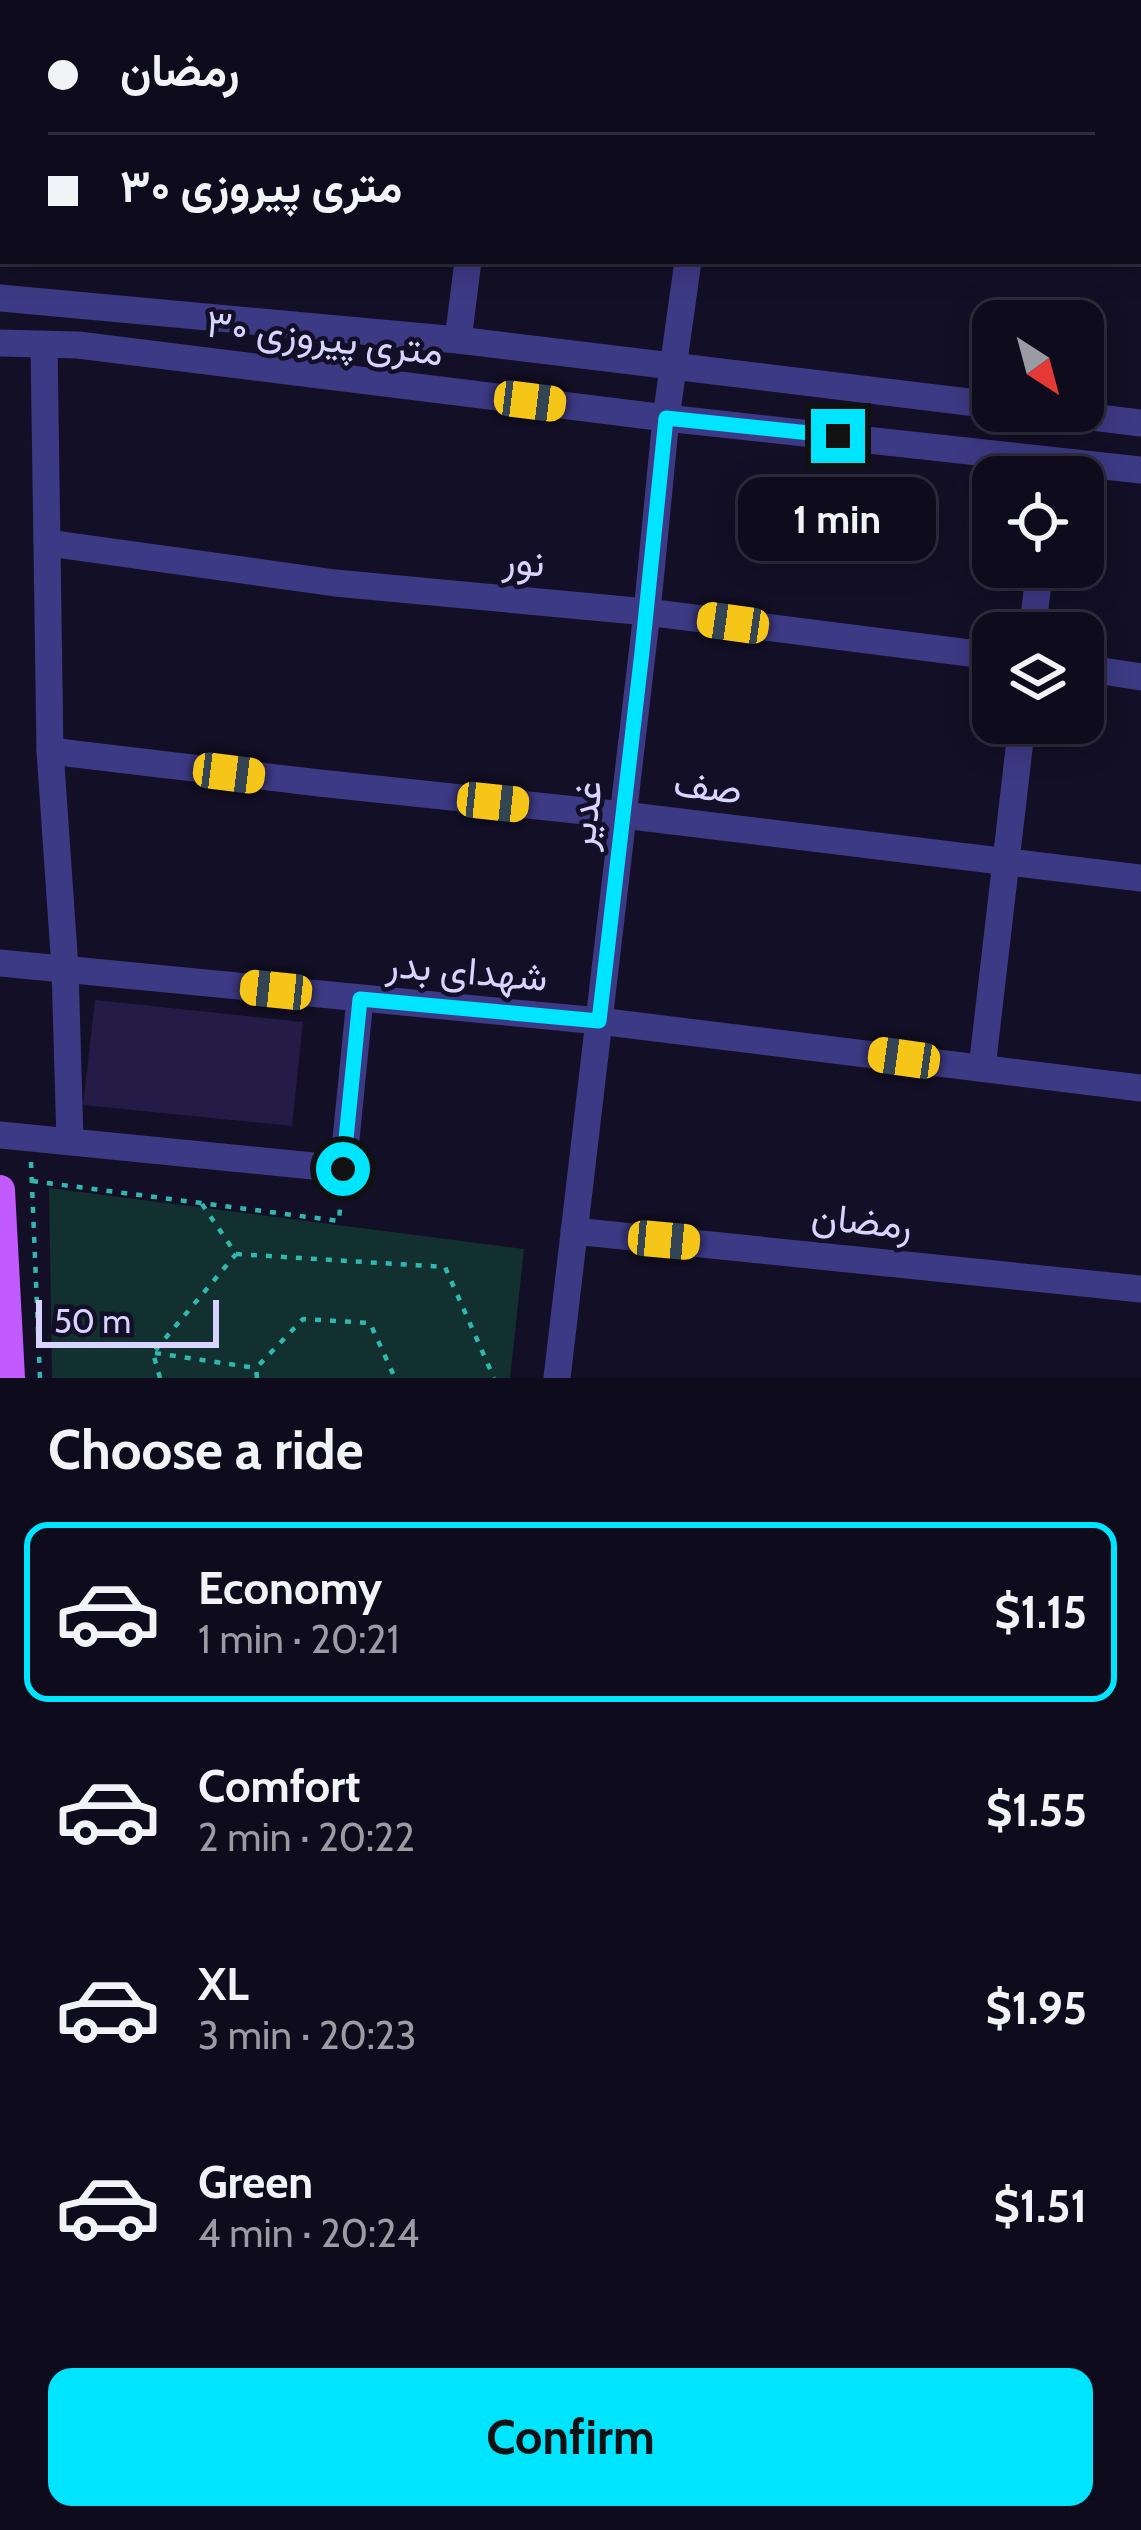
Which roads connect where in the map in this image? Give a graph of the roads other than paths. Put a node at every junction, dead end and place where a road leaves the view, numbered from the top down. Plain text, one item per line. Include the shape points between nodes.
1 (468, 264) edge
2 (688, 264) edge
3 (0, 298) edge
4 (458, 340) junction
5 (0, 344) edge
6 (44, 344) junction
7 (673, 365) junction
8 (972, 402) edge
9 (666, 418) junction
10 (1104, 418) edge
11 (1141, 423) edge
12 (972, 458) edge
13 (1104, 469) edge
14 (1141, 470) edge
15 (48, 543) junction
16 (646, 612) junction
17 (972, 653) edge
18 (1104, 671) edge
19 (1141, 677) edge
20 (1020, 744) edge
21 (50, 751) junction
22 (623, 815) junction
23 (1006, 863) junction
24 (1141, 878) edge
25 (0, 964) edge
26 (65, 968) junction
27 (360, 999) junction
28 (599, 1021) junction
29 (982, 1068) junction
30 (1141, 1088) edge
31 (0, 1135) edge
32 (70, 1141) junction
33 (0, 1190) edge
34 (574, 1231) junction
35 (1141, 1289) edge
36 (10, 1378) edge
37 (557, 1378) edge

1 - 4 street
2 - 7 street, غدیر
3 - 4 street, ۳۰ متری پیروزی
4 - 7 street, ۳۰ متری پیروزی
5 - 6 street, ۳۰ متری پیروزی
6 - 9 street, ۳۰ متری پیروزی
6 - 15 street
7 - 8 street, ۳۰ متری پیروزی
7 - 9 street, غدیر
9 - 12 street, ۳۰ متری پیروزی
9 - 16 street, غدیر
10 - 11 street
13 - 14 street, ۳۰ متری پیروزی
15 - 16 street, نور via 334,583
15 - 21 street
16 - 17 street, نور
16 - 22 street, غدیر
18 - 19 street
20 - 23 street
21 - 22 street, صف
21 - 26 street
22 - 23 street, صف
22 - 28 street, غدیر
23 - 24 street, صف
23 - 29 street
25 - 26 street, شهدای بدر
26 - 27 street, شهدای بدر
26 - 32 street
27 - 28 street, شهدای بدر
27 - 32 street via 343,1169
28 - 29 street, شهدای بدر
28 - 34 street, غدیر
29 - 30 street, شهدای بدر
31 - 32 street
33 - 36 main road
34 - 35 street, رمضان
34 - 37 street, غدیر

